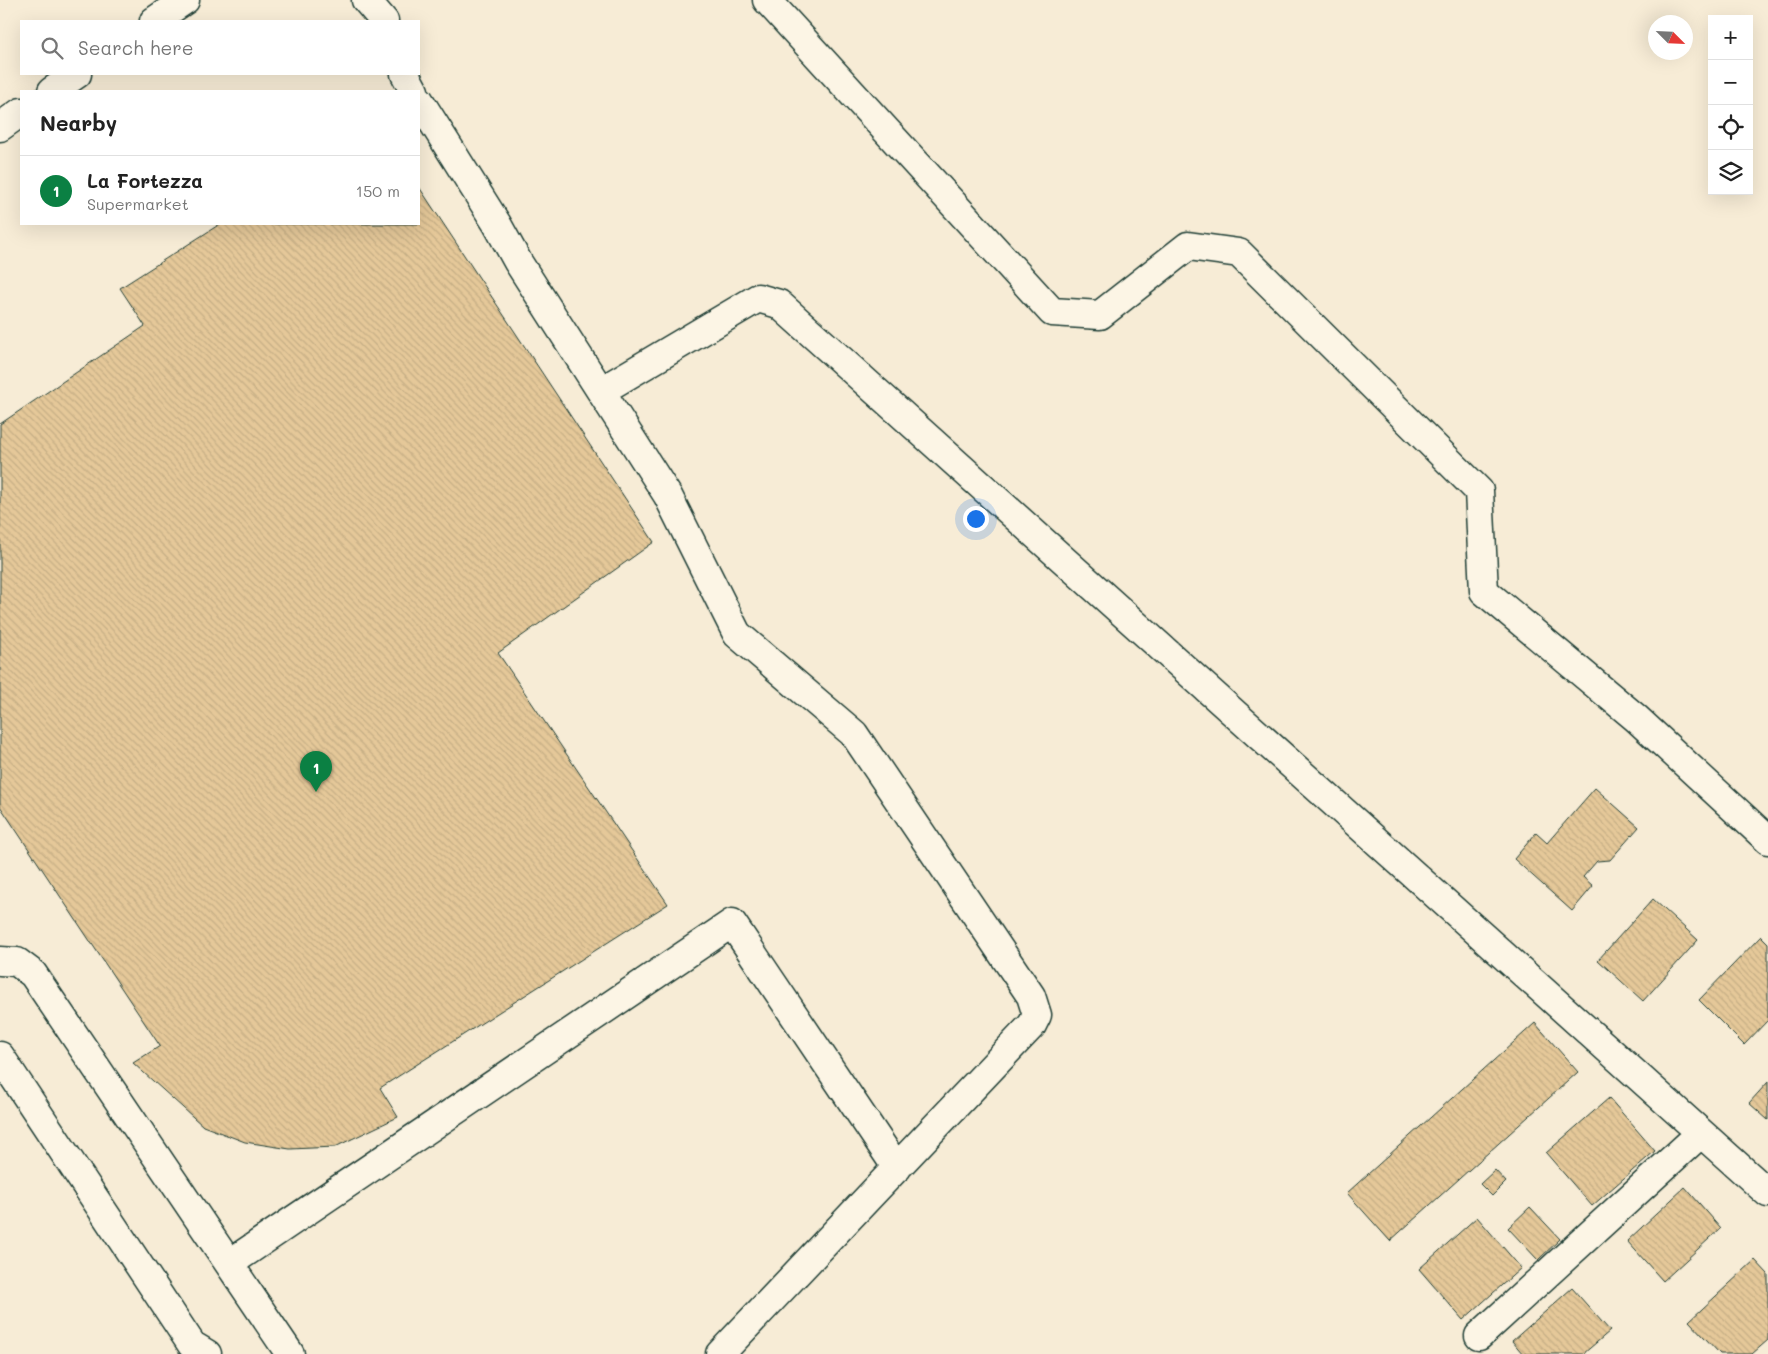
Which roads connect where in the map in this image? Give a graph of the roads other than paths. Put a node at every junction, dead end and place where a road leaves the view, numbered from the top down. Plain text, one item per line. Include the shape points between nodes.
1 (185, 0) edge
2 (366, 0) edge
3 (768, 0) edge
4 (155, 20) edge
5 (383, 20) edge
6 (76, 75) edge
7 (406, 75) edge
8 (53, 90) edge
9 (413, 90) edge
10 (420, 102) edge
11 (20, 113) edge
12 (0, 127) edge
13 (601, 390) junction
14 (1768, 840) edge
15 (0, 961) edge
16 (0, 1056) edge
17 (1701, 1133) junction
18 (898, 1168) junction
19 (1768, 1192) edge
20 (230, 1263) junction
21 (1479, 1336) dead end
22 (207, 1354) edge
23 (290, 1354) edge
24 (720, 1354) edge

1 - 4 lane
2 - 5 lane
3 - 14 lane via 1052,312 1100,315 1188,246 1239,253 1479,491 1484,592 1636,718
6 - 8 lane
7 - 9 lane
10 - 13 lane
11 - 12 lane
13 - 17 lane via 758,298 779,304
13 - 18 lane via 668,496 737,634 854,734 1031,996 1037,1015 1032,1025
15 - 20 lane via 17,962 33,974
16 - 22 lane via 192,1345
17 - 19 lane
17 - 21 lane
18 - 20 lane via 732,923
18 - 24 lane
20 - 23 lane

